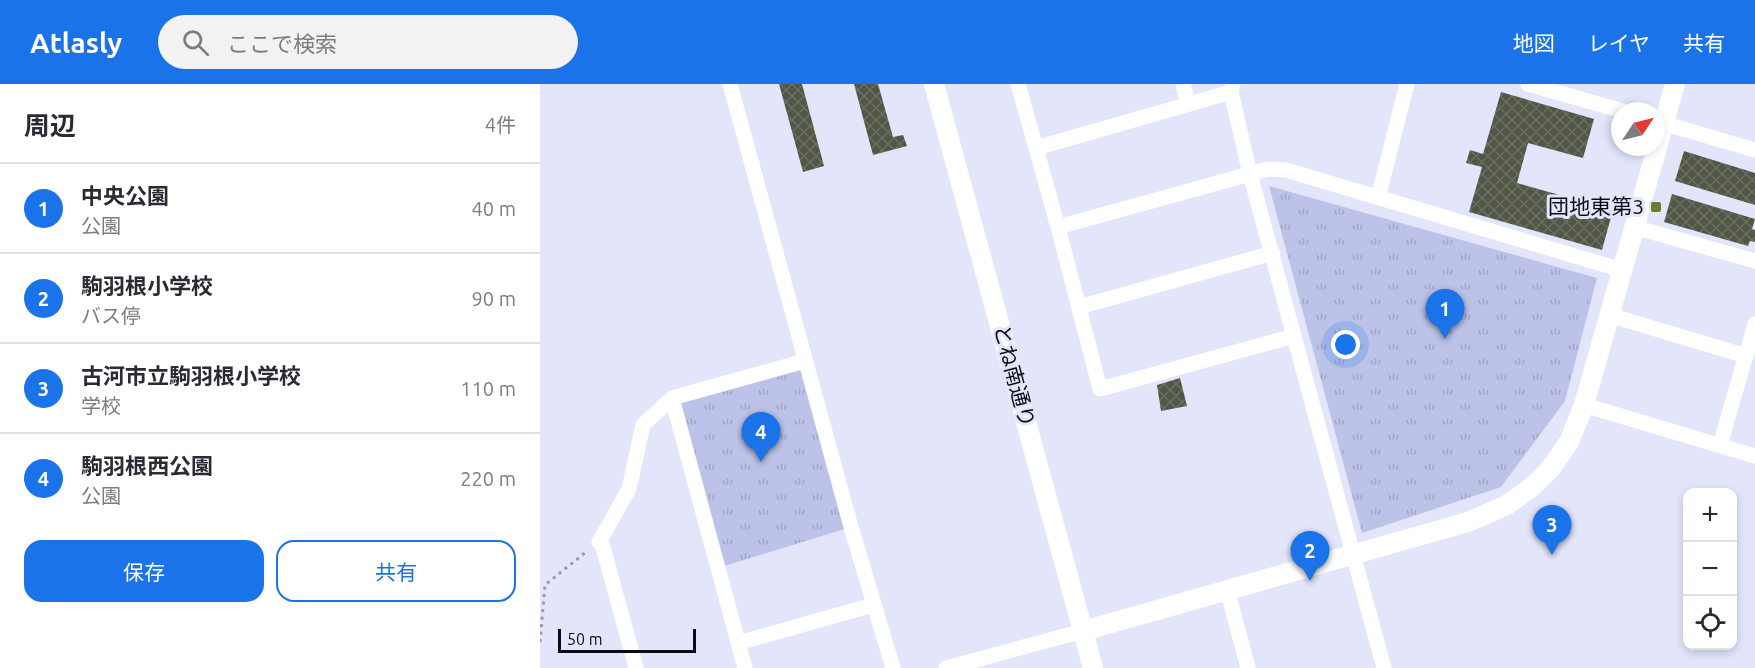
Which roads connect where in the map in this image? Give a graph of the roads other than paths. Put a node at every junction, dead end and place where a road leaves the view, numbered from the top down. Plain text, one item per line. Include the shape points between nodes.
1 (730, 84) edge
2 (934, 84) edge
3 (1018, 84) edge
4 (1183, 84) edge
5 (1407, 84) edge
6 (1528, 84) edge
7 (1676, 84) edge
8 (1232, 88) edge
9 (1188, 104) junction
10 (1611, 108) edge
11 (1665, 110) edge
12 (1665, 123) edge
13 (1036, 148) junction
14 (1755, 150) edge
15 (1652, 156) edge
16 (1250, 174) junction
17 (1378, 198) junction
18 (1058, 227) junction
19 (1634, 227) junction
20 (1273, 253) junction
21 (1755, 261) edge
22 (1622, 270) junction
23 (1079, 307) junction
24 (1609, 315) junction
25 (1755, 324) edge
26 (1294, 336) junction
27 (1746, 356) junction
28 (805, 361) junction
29 (672, 398) junction
30 (1584, 405) junction
31 (1719, 446) junction
32 (1755, 456) edge
33 (1353, 554) junction
34 (1227, 589) junction
35 (873, 605) junction
36 (1083, 631) junction
37 (738, 644) junction
38 (636, 668) edge
39 (745, 668) edge
40 (893, 668) edge
41 (946, 668) edge
42 (1093, 668) edge
43 (1248, 668) edge
44 (1384, 668) edge

1 - 28 street
2 - 36 street, とね南通り
3 - 13 street
4 - 9 street
5 - 17 street
6 - 10 street
7 - 11 street
8 - 9 street
8 - 16 street
9 - 13 street
12 - 14 street
13 - 18 street
15 - 19 street
16 - 17 street via 1286,170
16 - 18 street
16 - 20 street
17 - 22 street
18 - 23 street
19 - 21 street
19 - 22 street
20 - 23 street
20 - 26 street
22 - 24 street
23 - 26 street via 1100,389
24 - 27 street
24 - 30 street
25 - 27 street
26 - 33 street
27 - 31 street
28 - 29 street
28 - 35 street
29 - 37 street
29 - 38 street via 643,425 629,489 599,542
30 - 31 street
30 - 33 street via 1569,442 1551,468 1508,505 1468,522
31 - 32 street
33 - 34 street
33 - 44 street
34 - 36 street
34 - 43 street
35 - 37 street
35 - 40 street
36 - 41 street
36 - 42 street, とね南通り
37 - 39 street

